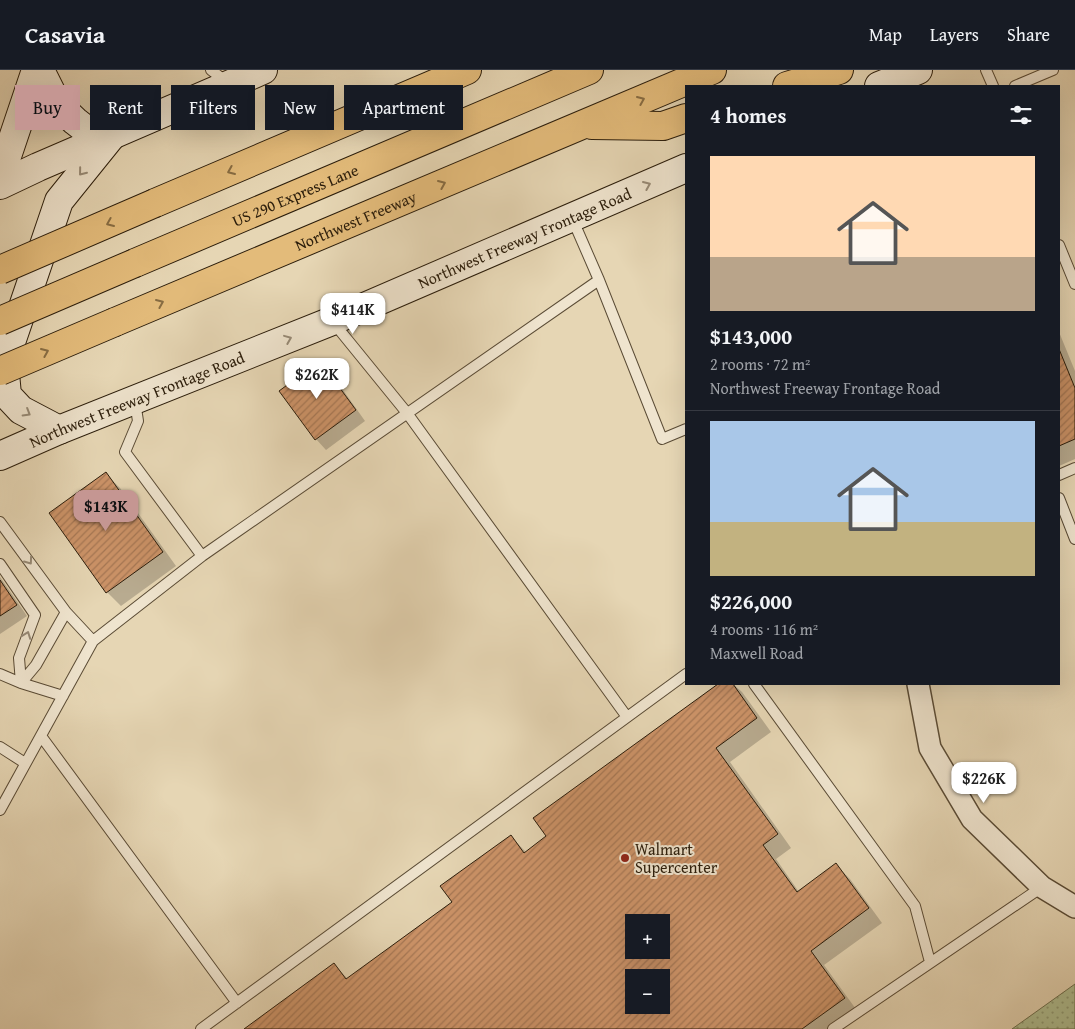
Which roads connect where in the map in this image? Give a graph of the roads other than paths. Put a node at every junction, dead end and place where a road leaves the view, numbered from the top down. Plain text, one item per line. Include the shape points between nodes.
1 (36, 70) edge
2 (40, 70) edge
3 (263, 70) edge
4 (467, 70) edge
5 (589, 70) edge
6 (712, 70) edge
7 (839, 70) edge
8 (918, 70) edge
9 (986, 70) edge
10 (1053, 70) edge
11 (220, 77) edge
12 (791, 85) edge
13 (880, 85) edge
14 (993, 85) edge
15 (1017, 85) edge
16 (685, 118) edge
17 (580, 125) junction
18 (113, 134) junction
19 (685, 168) edge
20 (0, 176) edge
21 (0, 185) edge
22 (572, 217) junction
23 (1060, 247) edge
24 (0, 270) edge
25 (599, 280) junction
26 (1075, 284) edge
27 (0, 321) edge
28 (332, 321) junction
29 (0, 371) edge
30 (135, 400) junction
31 (407, 413) junction
32 (685, 429) edge
33 (59, 430) junction
34 (0, 456) edge
35 (1075, 468) edge
36 (1060, 475) edge
37 (1060, 501) edge
38 (0, 522) edge
39 (1075, 539) edge
40 (202, 556) junction
41 (0, 564) edge
42 (66, 612) junction
43 (92, 641) junction
44 (0, 674) edge
45 (685, 675) edge
46 (21, 683) junction
47 (755, 685) edge
48 (918, 685) edge
49 (63, 696) junction
50 (627, 717) junction
51 (41, 736) junction
52 (0, 747) edge
53 (26, 763) junction
54 (0, 810) edge
55 (1042, 887) junction
56 (1075, 907) edge
57 (930, 962) junction
58 (237, 1003) junction
59 (201, 1029) edge
60 (833, 1029) edge

1 - 20 main road
2 - 18 main road via 57,104 75,121 89,132
3 - 11 main road
4 -> 24 highway, bridge
5 - 27 highway, US 290 Express Lane, bridge
17 -> 6 highway, Northwest Freeway
7 - 12 highway
8 - 13 main road
9 - 14 lane
10 - 15 lane
11 - 18 main road
16 - 17 highway via 663,126
29 -> 17 highway, Northwest Freeway, bridge
18 - 21 main road
18 -> 33 main road via 59,201 4,364 6,395 20,410
22 -> 19 main road, Northwest Freeway Frontage Road
22 - 25 lane
22 - 28 main road, Northwest Freeway Frontage Road
23 - 26 lane
25 - 31 lane
25 - 32 lane via 662,439
30 -> 28 main road, Northwest Freeway Frontage Road
28 - 31 lane
30 - 33 main road, Northwest Freeway Frontage Road
30 - 40 lane via 138,421 125,452
31 - 40 lane
31 - 50 lane
33 - 34 main road, Northwest Freeway Frontage Road
35 - 36 lane
37 - 39 lane
38 -> 42 lane
40 - 43 lane
46 -> 41 lane via 19,658 35,616
42 - 43 lane
42 - 46 lane via 36,665
43 - 49 lane
44 - 46 lane
45 - 50 lane
46 - 49 lane
47 - 57 lane via 915,906
48 - 55 street via 930,748 972,819
49 - 51 lane
50 - 58 lane
51 - 53 lane
51 - 58 lane
52 - 53 lane
53 - 54 lane
55 - 56 street
55 - 57 lane
57 - 60 lane
58 - 59 lane

